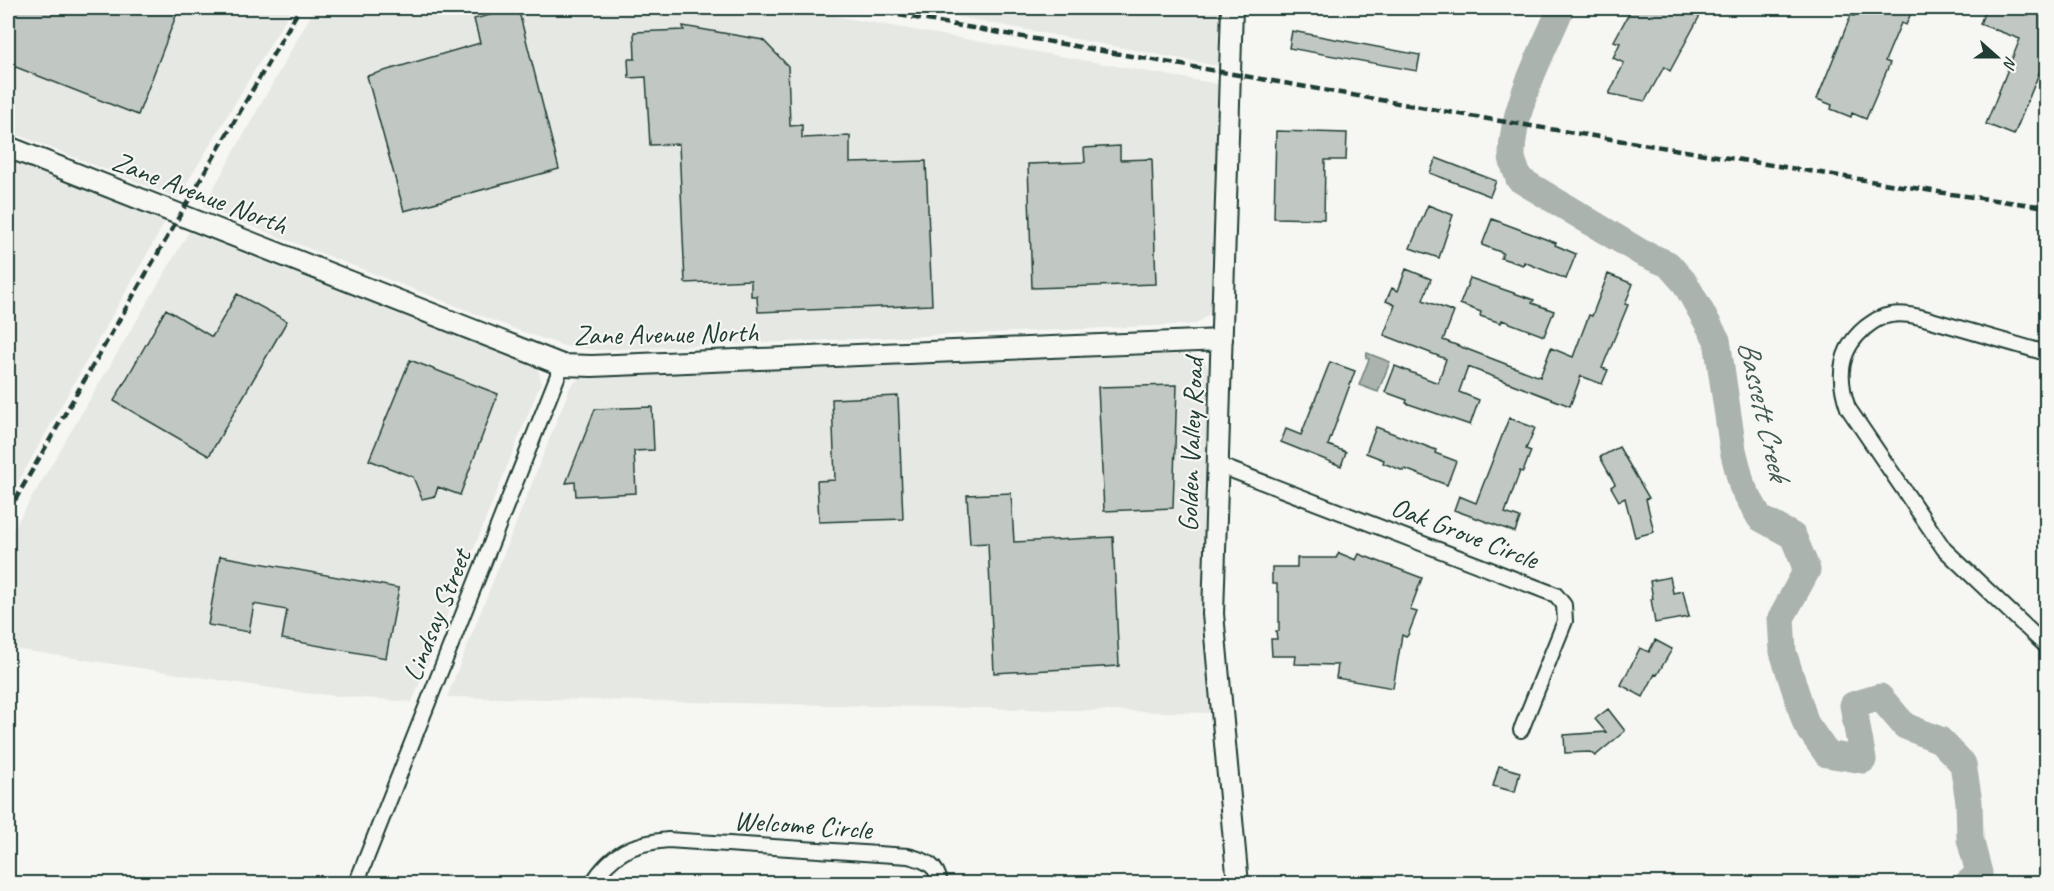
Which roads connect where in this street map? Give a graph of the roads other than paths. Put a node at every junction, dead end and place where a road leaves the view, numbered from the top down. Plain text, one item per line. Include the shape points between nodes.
1 (1232, 8) edge
2 (8, 147) edge
3 (1222, 339) junction
4 (2046, 353) edge
5 (562, 364) junction
6 (1218, 465) junction
7 (2046, 645) edge
8 (1521, 730) dead end
9 (356, 884) edge
10 (592, 884) edge
11 (940, 884) edge
12 (1238, 884) edge

1 - 3 street, Golden Valley Road
2 - 5 street, Zane Avenue North
3 - 5 street, Zane Avenue North via 592,366
3 - 6 street, Golden Valley Road
4 - 7 street via 1904,314 1877,319 1856,336 1846,352 1842,371 1848,408 1944,549
5 - 9 street, Lindsay Street
6 - 8 street, Oak Grove Circle via 1556,595 1564,605 1565,621
6 - 12 street, Golden Valley Road via 1213,614
10 - 11 street, Welcome Circle via 613,858 629,848 668,840 908,856 924,860 936,869

